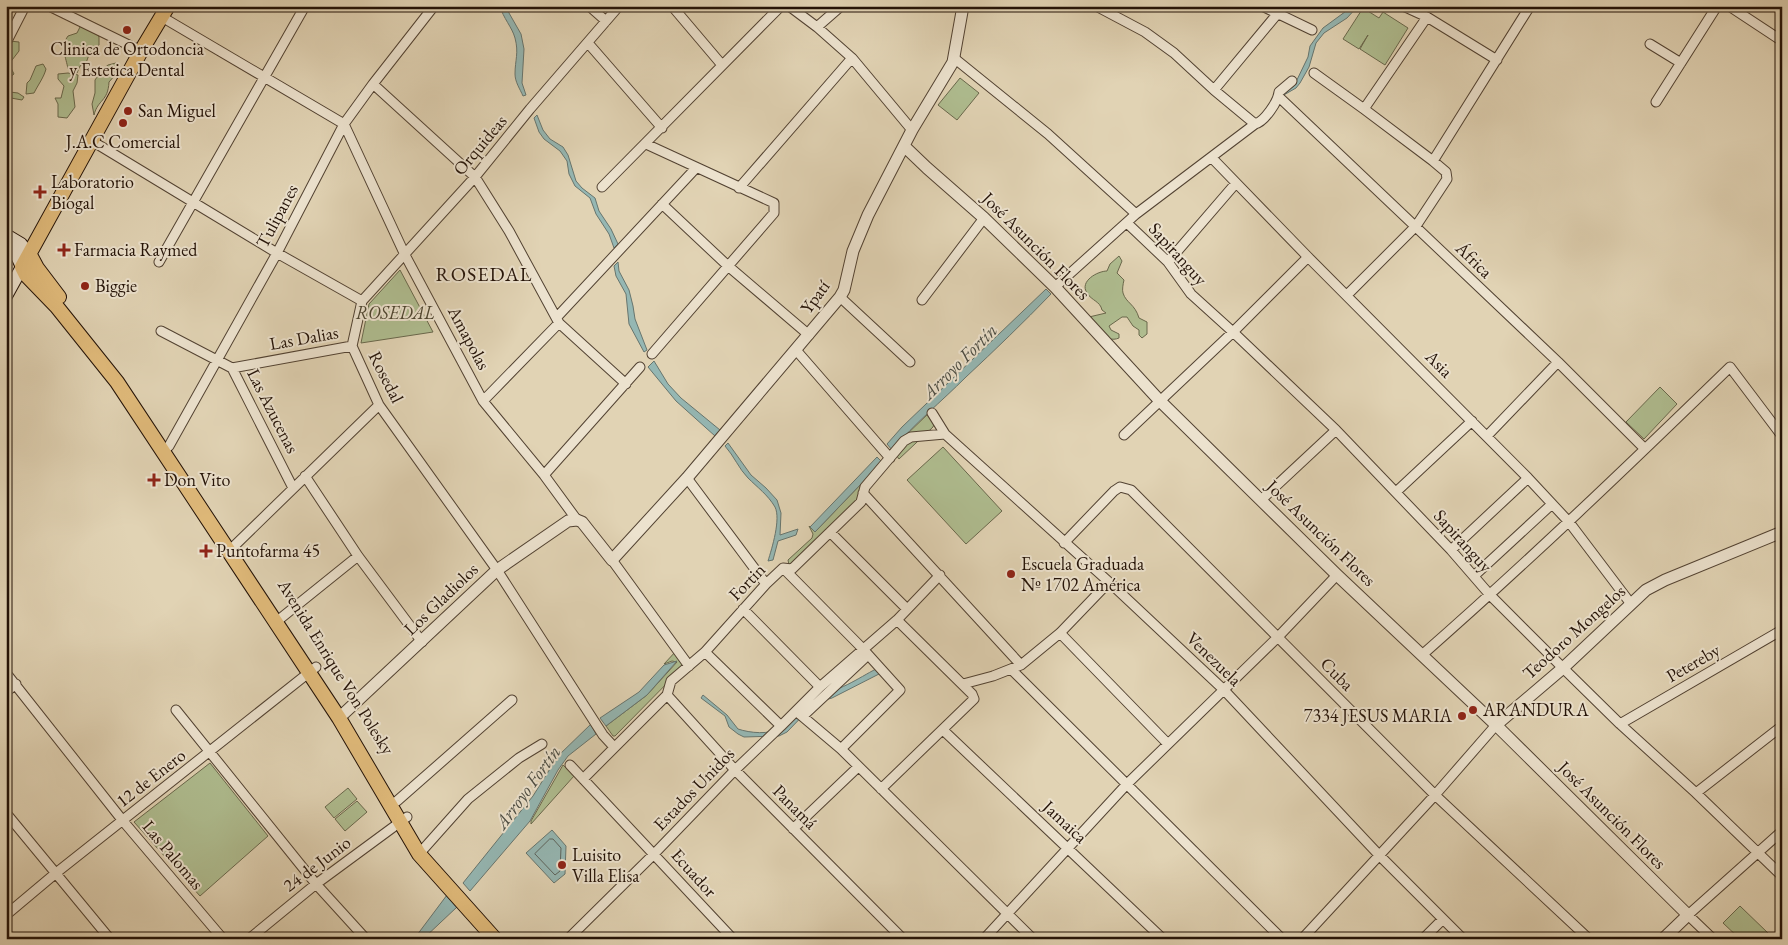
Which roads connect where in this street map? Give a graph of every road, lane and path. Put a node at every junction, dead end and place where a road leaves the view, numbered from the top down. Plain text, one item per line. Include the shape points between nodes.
1 (25, 6) edge
2 (49, 6) edge
3 (305, 6) edge
4 (434, 6) edge
5 (590, 6) edge
6 (619, 6) edge
7 (672, 6) edge
8 (781, 6) edge
9 (789, 6) edge
10 (841, 6) edge
11 (963, 6) edge
12 (1096, 6) edge
13 (1262, 6) edge
14 (1404, 6) edge
15 (1530, 6) edge
16 (1717, 6) edge
17 (1729, 6) edge
18 (165, 12) edge
19 (1278, 13) junction
20 (1427, 17) junction
21 (606, 21) junction
22 (817, 26) junction
23 (1312, 30) dead end
24 (1780, 37) edge
25 (6, 43) edge
26 (588, 43) junction
27 (1650, 44) dead end
28 (141, 51) junction
29 (852, 58) junction
30 (954, 58) junction
31 (1497, 60) junction
32 (1681, 63) junction
33 (722, 65) junction
34 (1314, 73) dead end
35 (264, 76) junction
36 (1292, 81) dead end
37 (373, 84) junction
38 (1214, 90) junction
39 (1279, 97) junction
40 (1656, 102) dead end
41 (1364, 109) junction
42 (344, 124) junction
43 (1255, 124) junction
44 (662, 128) junction
45 (910, 128) junction
46 (92, 141) junction
47 (646, 144) junction
48 (907, 147) junction
49 (1212, 158) junction
50 (1433, 161) junction
51 (696, 168) junction
52 (475, 177) junction
53 (1236, 183) junction
54 (602, 187) dead end
55 (739, 188) junction
56 (192, 201) junction
57 (662, 204) junction
58 (1136, 214) junction
59 (984, 218) junction
60 (1127, 222) junction
61 (1416, 226) junction
62 (6, 235) edge
63 (6, 247) edge
64 (277, 253) junction
65 (30, 254) junction
66 (404, 255) junction
67 (1308, 257) junction
68 (159, 262) dead end
69 (1168, 262) junction
70 (728, 266) junction
71 (22, 267) junction
72 (1054, 288) junction
73 (1347, 295) junction
74 (6, 296) edge
75 (840, 297) junction
76 (922, 300) dead end
77 (362, 301) junction
78 (558, 320) junction
79 (160, 331) dead end
80 (1233, 332) junction
81 (809, 335) junction
82 (352, 346) junction
83 (796, 350) junction
84 (652, 354) dead end
85 (217, 360) junction
86 (910, 362) dead end
87 (1558, 362) junction
88 (640, 367) dead end
89 (232, 368) junction
90 (626, 384) junction
91 (1159, 400) junction
92 (483, 401) junction
93 (379, 405) junction
94 (932, 413) dead end
95 (1472, 421) junction
96 (1336, 430) junction
97 (945, 434) junction
98 (1124, 435) dead end
99 (1487, 436) junction
100 (1782, 436) edge
101 (166, 448) junction
102 (1645, 449) junction
103 (890, 458) junction
104 (544, 475) junction
105 (305, 476) junction
106 (687, 478) junction
107 (1528, 478) junction
108 (293, 488) junction
109 (1396, 492) junction
110 (863, 493) junction
111 (1261, 500) junction
112 (1552, 504) junction
113 (577, 520) junction
114 (1569, 522) junction
115 (830, 532) junction
116 (1782, 532) edge
117 (1064, 543) junction
118 (232, 548) junction
119 (1451, 550) junction
120 (358, 556) junction
121 (612, 560) junction
122 (783, 568) junction
123 (497, 570) junction
124 (940, 575) junction
125 (1338, 575) junction
126 (1474, 576) junction
127 (1109, 582) junction
128 (766, 584) junction
129 (1490, 595) junction
130 (1631, 604) junction
131 (907, 609) junction
132 (743, 610) junction
133 (280, 620) junction
134 (897, 620) junction
135 (1782, 630) edge
136 (1060, 633) junction
137 (1278, 638) junction
138 (422, 642) junction
139 (705, 652) junction
140 (865, 652) junction
141 (1422, 655) junction
142 (1021, 665) junction
143 (689, 666) junction
144 (1563, 668) junction
145 (1010, 669) junction
146 (313, 670) junction
147 (6, 673) edge
148 (16, 684) junction
149 (963, 684) junction
150 (820, 687) junction
151 (1224, 690) junction
152 (6, 692) edge
153 (667, 695) junction
154 (512, 700) dead end
155 (176, 710) dead end
156 (799, 713) junction
157 (342, 715) junction
158 (1620, 724) junction
159 (1496, 725) junction
160 (781, 726) junction
161 (1782, 726) edge
162 (943, 730) junction
163 (542, 744) dead end
164 (1168, 744) junction
165 (614, 747) junction
166 (841, 749) junction
167 (210, 752) junction
168 (570, 764) dead end
169 (858, 767) junction
170 (735, 770) junction
171 (584, 779) junction
172 (1127, 784) junction
173 (881, 789) junction
174 (1696, 793) junction
175 (1435, 795) junction
176 (397, 801) junction
177 (6, 813) edge
178 (404, 820) junction
179 (123, 821) junction
180 (793, 829) junction
181 (1782, 831) edge
182 (1069, 848) junction
183 (422, 851) junction
184 (1758, 852) junction
185 (654, 854) junction
186 (1378, 855) junction
187 (56, 873) junction
188 (1782, 876) edge
189 (316, 884) junction
190 (471, 907) junction
191 (1007, 913) junction
192 (6, 915) edge
193 (1688, 915) junction
194 (1443, 919) junction
195 (726, 937) edge
196 (110, 939) edge
197 (223, 939) edge
198 (249, 939) edge
199 (366, 939) edge
200 (495, 939) edge
201 (505, 939) edge
202 (568, 939) edge
203 (903, 939) edge
204 (984, 939) edge
205 (1033, 939) edge
206 (1163, 939) edge
207 (1282, 939) edge
208 (1302, 939) edge
209 (1424, 939) edge
210 (1463, 939) edge
211 (1589, 939) edge
212 (1663, 939) edge
213 (1713, 939) edge

1 - 25 street
2 - 28 street
3 - 35 street
4 - 37 street, Tulipanes
5 - 21 street
6 - 21 street, Orquideas
7 - 33 street
8 - 33 street
9 - 22 street
10 - 22 street
11 - 30 street, Ypatí
12 - 38 street via 1145,32 1174,53
13 - 19 street
14 - 20 street
15 - 31 street
16 - 32 street
17 - 24 street
18 - 28 main road
18 - 35 street
19 - 23 street
19 - 38 street
20 - 31 street
20 - 41 street
21 - 26 street, Orquideas
22 - 29 street
26 - 44 street
26 - 52 street, Orquideas
27 - 32 street
28 - 46 main road
29 - 45 street
29 - 55 street
30 - 45 street, Ypatí
30 - 58 street, Sapiranguy via 1048,134
31 - 50 street
32 - 40 street
33 - 44 street
34 - 41 street
35 - 42 street
35 - 56 street
36 - 39 street via 1279,92
37 - 42 street, Tulipanes
37 - 52 street
38 - 43 street
39 - 43 street via 1262,120
39 - 61 street, África
41 - 50 street
42 - 64 street, Tulipanes
42 - 66 street, Amapolas
43 - 49 street
44 - 47 street
45 - 48 street, Ypatí
46 - 56 street
46 - 65 main road
47 - 51 street
47 - 54 street
48 - 59 street, José Asunción Flores
48 - 75 street, Ypatí via 868,215 853,251
49 - 53 street, Asia
49 - 58 street
50 - 61 street via 1446,172 1447,179
51 - 55 street
51 - 57 street
52 - 66 street, Orquideas
52 - 78 street
53 - 67 street, Asia
53 - 69 street
55 - 70 street via 774,203 775,208
56 - 64 street
56 - 68 street
57 - 70 street
57 - 78 street
58 - 60 street
59 - 72 street, José Asunción Flores
59 - 76 street
60 - 69 street, Sapiranguy
60 - 72 street
61 - 73 street
61 - 87 street, África
62 - 65 main road
63 - 71 main road via 16,254
64 - 77 street
64 - 85 street, Tulipanes
65 - 71 main road
65 - 101 main road, Avenida Enrique Von Polesky via 55,293 122,374
66 - 77 street, Orquideas
66 - 92 street, Amapolas
67 - 73 street, Asia
67 - 80 street
69 - 80 street, Sapiranguy via 1191,294
70 - 81 street
70 - 84 street
71 - 74 main road
71 - 101 main road, Avenida Enrique Von Polesky via 94,352
72 - 91 street, José Asunción Flores
73 - 95 street, Asia
75 - 81 street, Ypatí
75 - 86 street
77 - 82 street, Rosedal
78 - 90 street
78 - 92 street
79 - 85 street, Las Azucenas
80 - 91 street
80 - 96 street, Sapiranguy
81 - 83 street, Ypatí
82 - 89 street, Las Dalias
82 - 93 street, Rosedal
83 - 103 street
83 - 106 street, Ypatí
85 - 89 street, Las Azucenas
85 - 101 street, Tulipanes
87 - 99 street
87 - 102 street, África
88 - 90 street
89 - 108 street, Las Azucenas
90 - 104 street
91 - 98 street
91 - 111 street, José Asunción Flores
92 - 104 street, Amapolas
93 - 105 street
93 - 123 street, Rosedal
94 - 97 street, Venezuela
95 - 99 street, Asia
95 - 109 street
96 - 109 street, Sapiranguy
96 - 111 street
97 - 103 street, Fortin via 911,437
97 - 117 street, Venezuela
99 - 107 street, Asia
100 - 102 street via 1730,367
101 - 118 main road, Avenida Enrique Von Polesky
102 - 114 street
103 - 110 street, Fortin
104 - 113 street, Amapolas
105 - 108 street
105 - 120 street
106 - 121 street, Ypatí
106 - 128 street
107 - 112 street, Asia
107 - 119 street
108 - 118 street
109 - 119 street, Sapiranguy
110 - 115 street, Fortin via 862,502
110 - 124 street
111 - 125 street, José Asunción Flores
112 - 114 street, Asia
112 - 126 street
113 - 121 street, Amapolas
113 - 123 street, Los Gladiolos via 568,521
114 - 129 street
114 - 130 street, Asia
115 - 122 street, Fortin via 792,569
115 - 131 street
116 - 130 street, Teodoro Mongelos via 1664,580
117 - 127 street, Venezuela
117 - 137 street, Cuba via 1114,490 1120,487 1131,490
118 - 133 main road, Avenida Enrique Von Polesky
119 - 126 street, Sapiranguy
120 - 133 street
120 - 138 street
121 - 143 street, Amapolas
122 - 128 street, Fortin
122 - 140 street
123 - 138 street, Los Gladiolos
123 - 165 street, Rosedal via 593,720
124 - 131 street
124 - 142 street
125 - 137 street
125 - 141 street, José Asunción Flores
126 - 129 street, Sapiranguy
127 - 136 street
127 - 151 street, Venezuela
128 - 132 street, Fortin
129 - 141 street
129 - 144 street, Sapiranguy
130 - 144 street, Teodoro Mongelos
131 - 134 street
132 - 139 street, Fortin
132 - 150 street
133 - 146 main road, Avenida Enrique Von Polesky
134 - 140 street
134 - 149 street
135 - 158 street, Petereby
136 - 142 street
136 - 164 street
137 - 151 street
137 - 175 street, Cuba
138 - 157 street, Los Gladiolos
139 - 143 street, Fortin
139 - 160 street
140 - 150 street
140 - 156 street
140 - 166 street via 900,690
141 - 159 street, José Asunción Flores
142 - 145 street
143 - 153 street, Fortin via 671,681
144 - 158 street, Sapiranguy
144 - 159 street, Teodoro Mongelos
145 - 149 street
145 - 172 street
146 - 157 main road, Avenida Enrique Von Polesky
146 - 167 street, 12 de Enero
147 - 148 street, Las Palomas
148 - 152 street
148 - 179 street, Las Palomas
149 - 162 street via 974,699
150 - 156 street
151 - 164 street
151 - 186 street, Venezuela
153 - 165 street, Fortin
153 - 170 street, Panamá
154 - 176 street
155 - 167 street
156 - 160 street, Estados Unidos
156 - 166 street
157 - 176 main road, Avenida Enrique Von Polesky
157 - 178 main road, Avenida Enrique Von Polesky
158 - 174 street, Sapiranguy
159 - 175 street, Teodoro Mongelos
159 - 193 street, José Asunción Flores
160 - 170 street, Estados Unidos
161 - 174 street
162 - 173 street
162 - 182 street, Jamaica
163 - 183 street via 468,799
164 - 172 street
165 - 171 street, Fortin
166 - 169 street
167 - 179 street, 12 de Enero
167 - 189 street
168 - 171 street, Ecuador
169 - 173 street
169 - 180 street
170 - 180 street, Panamá
170 - 185 street, Estados Unidos
171 - 185 street, Ecuador
172 - 182 street
172 - 207 street
173 - 191 street
174 - 184 street, Sapiranguy
175 - 186 street, Teodoro Mongelos
175 - 211 street, Cuba
176 - 178 main road, Avenida Enrique Von Polesky
177 - 187 street
178 - 183 main road, Avenida Enrique Von Polesky
178 - 189 street, 24 de Junio
179 - 187 street, 12 de Enero
179 - 197 street, Las Palomas
180 - 203 street, Panamá
181 - 184 street
182 - 191 street
182 - 206 street, Jamaica
183 - 190 main road, Avenida Enrique Von Polesky
184 - 188 street, Sapiranguy
184 - 193 street
185 - 195 street, Ecuador
185 - 202 street, Estados Unidos
186 - 194 street, Venezuela
186 - 208 street, Teodoro Mongelos
187 - 192 street, 12 de Enero
187 - 196 street
189 - 198 street, 24 de Junio
189 - 199 street
190 - 200 main road
190 - 201 main road
191 - 204 street
191 - 205 street
193 - 212 street
193 - 213 street, José Asunción Flores
194 - 209 street
194 - 210 street, Venezuela

